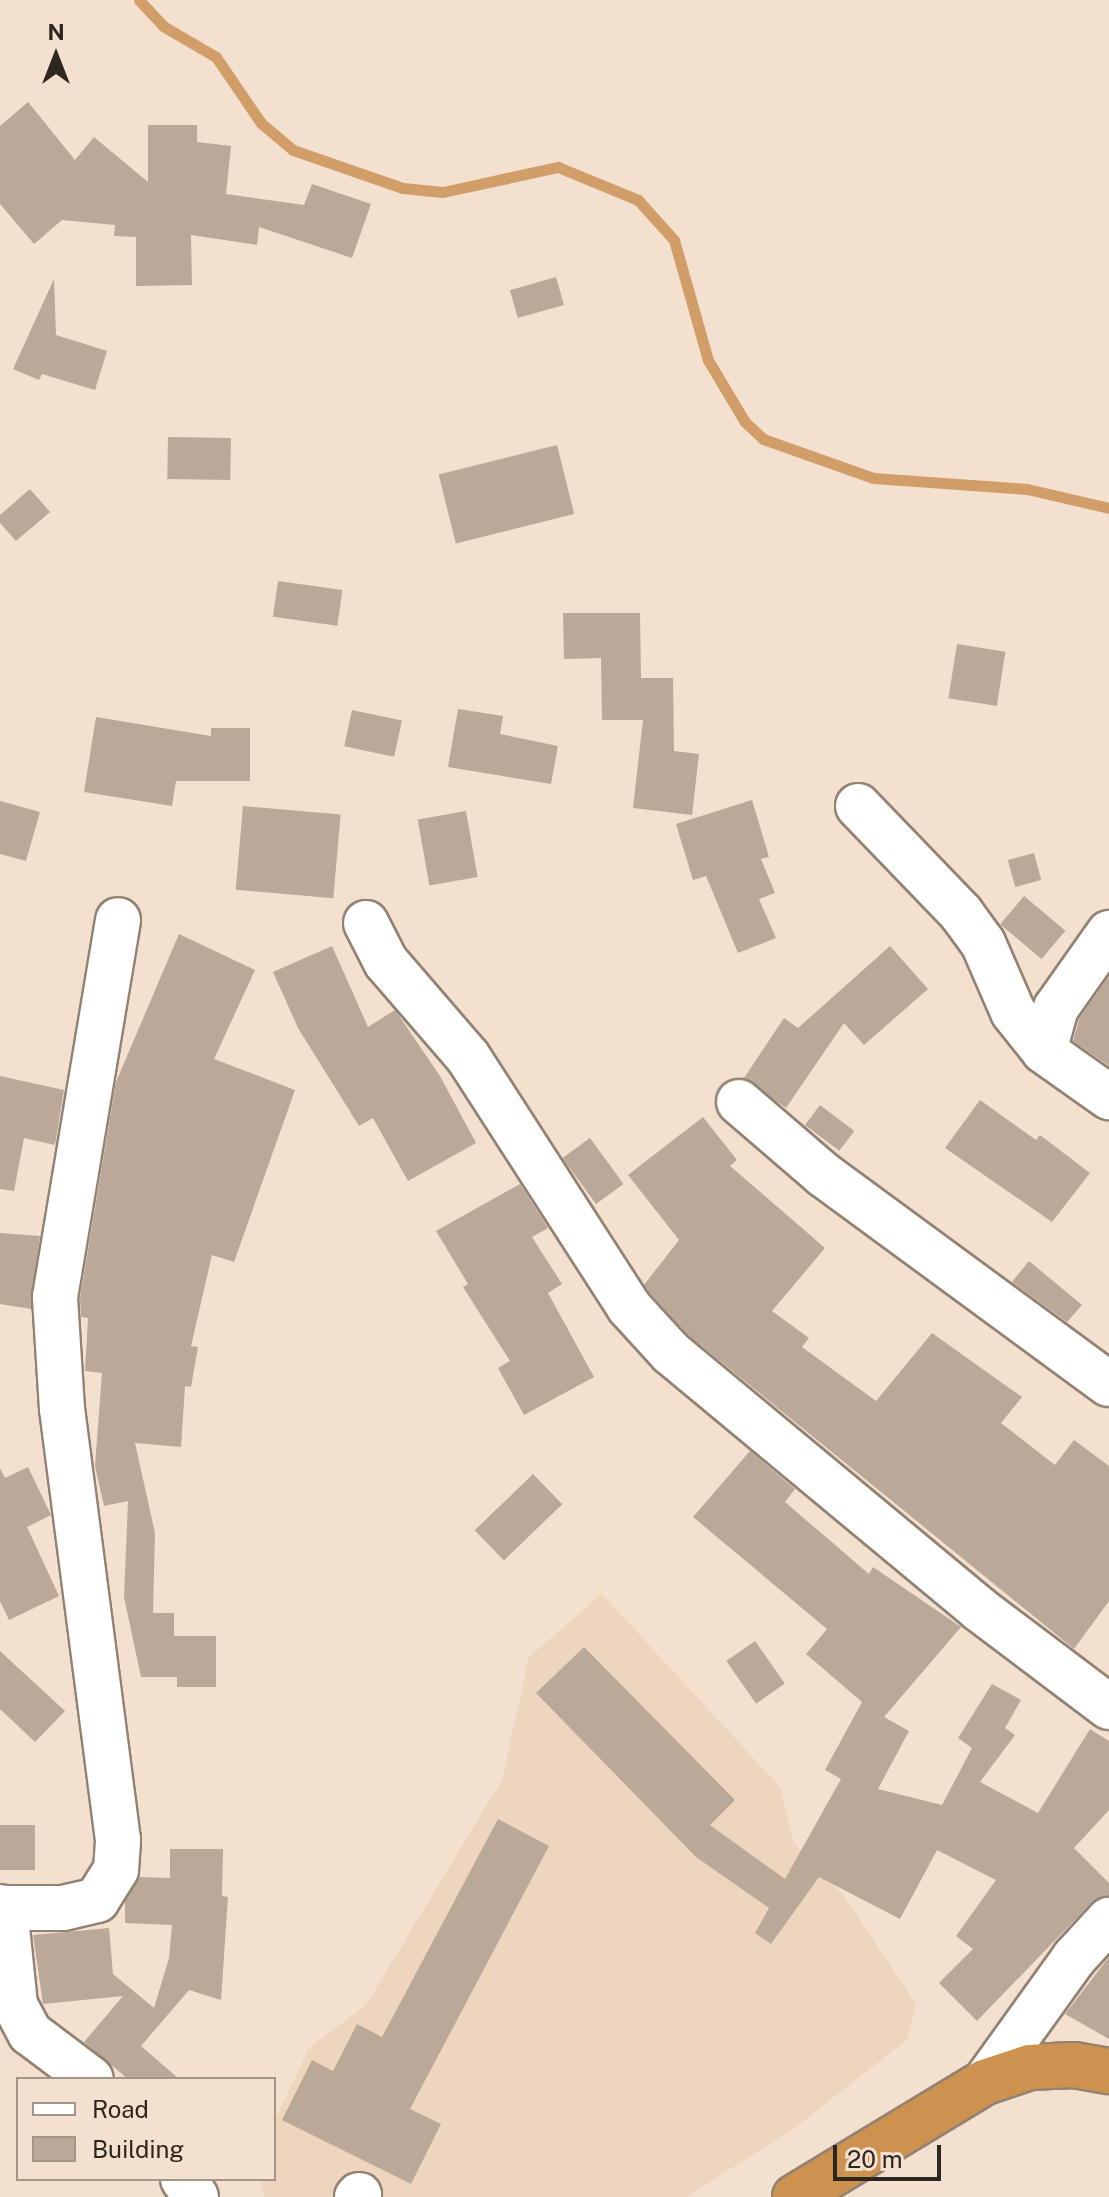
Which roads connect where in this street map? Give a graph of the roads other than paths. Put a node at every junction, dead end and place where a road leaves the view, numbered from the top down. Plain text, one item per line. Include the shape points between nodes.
1 (858, 806) dead end
2 (118, 920) dead end
3 (366, 923) dead end
4 (1109, 933) edge
5 (1044, 1051) junction
6 (1109, 1097) edge
7 (739, 1102) dead end
8 (1109, 1384) edge
9 (1109, 1707) edge
10 (2, 1907) edge
11 (1109, 1920) edge
12 (1109, 2071) edge
13 (88, 2077) edge
14 (985, 2082) junction
15 (795, 2197) edge

1 - 5 street via 961,913 983,943 1013,1012
2 - 10 street via 55,1297 62,1409 118,1840 116,1870 97,1900 63,1908
3 - 9 street via 386,962 468,1057 629,1307 671,1353 979,1609
4 - 5 street via 1056,1008
5 - 6 street
7 - 8 street via 824,1175
10 - 13 street via 15,2005 30,2033
11 - 14 street via 1074,1958
12 - 14 highway via 1074,2065 1030,2067
14 - 15 highway

